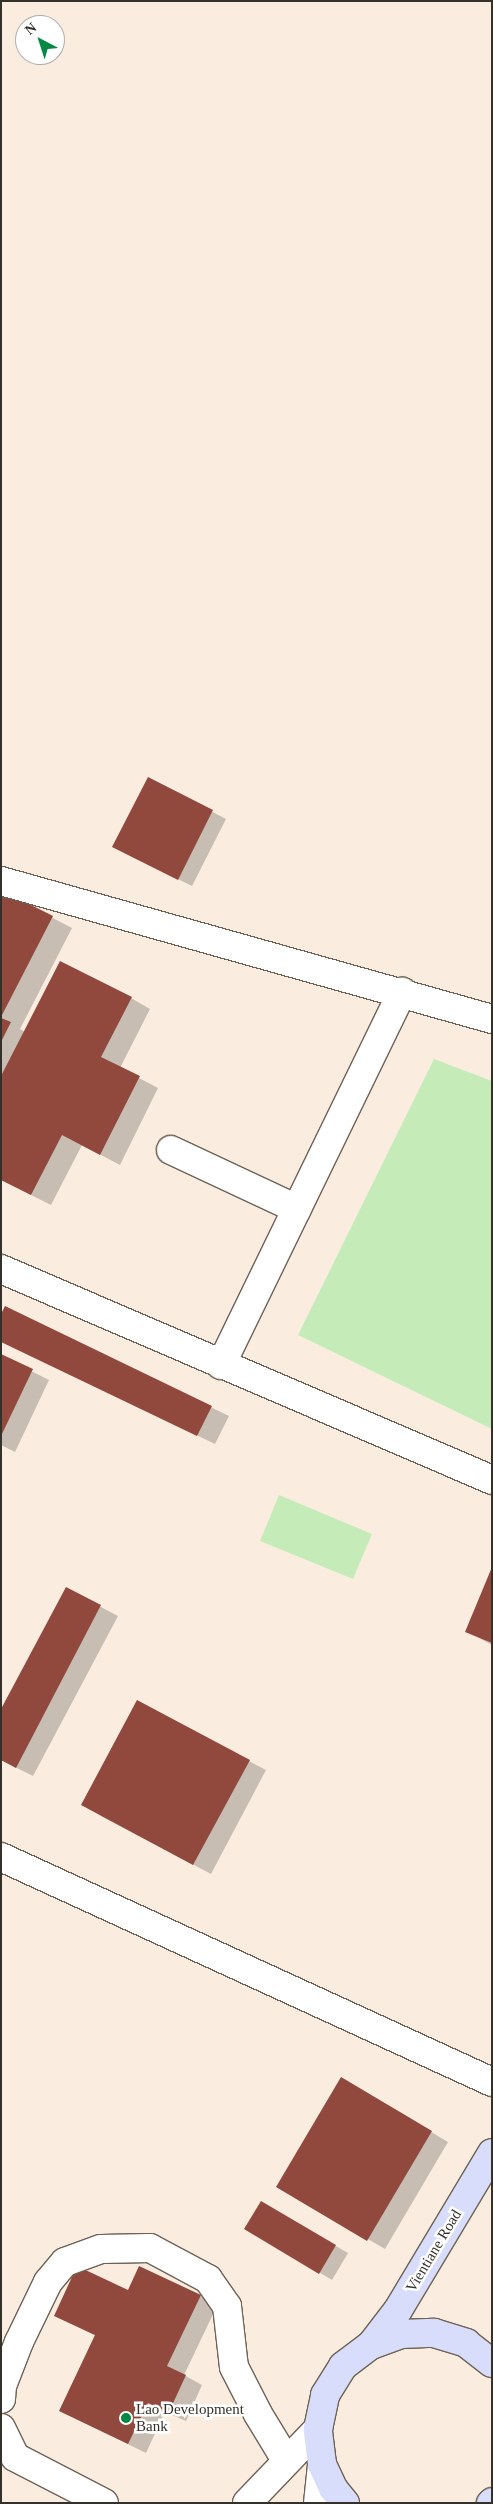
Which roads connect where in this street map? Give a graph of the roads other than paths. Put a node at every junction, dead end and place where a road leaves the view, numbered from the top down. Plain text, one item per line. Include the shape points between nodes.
1 (1, 881) edge
2 (402, 992) junction
3 (492, 1019) edge
4 (171, 1150) dead end
5 (297, 1208) junction
6 (1, 1268) edge
7 (221, 1365) junction
8 (492, 1480) edge
9 (1, 1857) edge
10 (492, 2082) edge
11 (492, 2153) edge
12 (370, 2344) junction
13 (492, 2363) edge
14 (1, 2399) edge
15 (1, 2428) edge
16 (318, 2429) junction
17 (286, 2460) junction
18 (322, 2464) junction
19 (104, 2503) edge
20 (247, 2503) edge
21 (318, 2503) edge
22 (345, 2503) edge

1 - 2 street
2 - 3 street
2 - 5 street
4 - 5 street
5 - 7 street
6 - 7 street
7 - 8 street
9 - 10 street
11 - 12 main road, Vientiane Road via 398,2310
12 - 13 main road via 401,2334 434,2333 466,2343
12 - 16 main road via 343,2366 325,2395
14 - 17 street via 2,2386 48,2282 65,2262 101,2249 150,2248 208,2279 227,2306 234,2367
15 - 19 street via 15,2457
16 - 17 street
16 - 18 main road
17 - 20 street
18 - 21 street
18 - 22 main road via 333,2488

